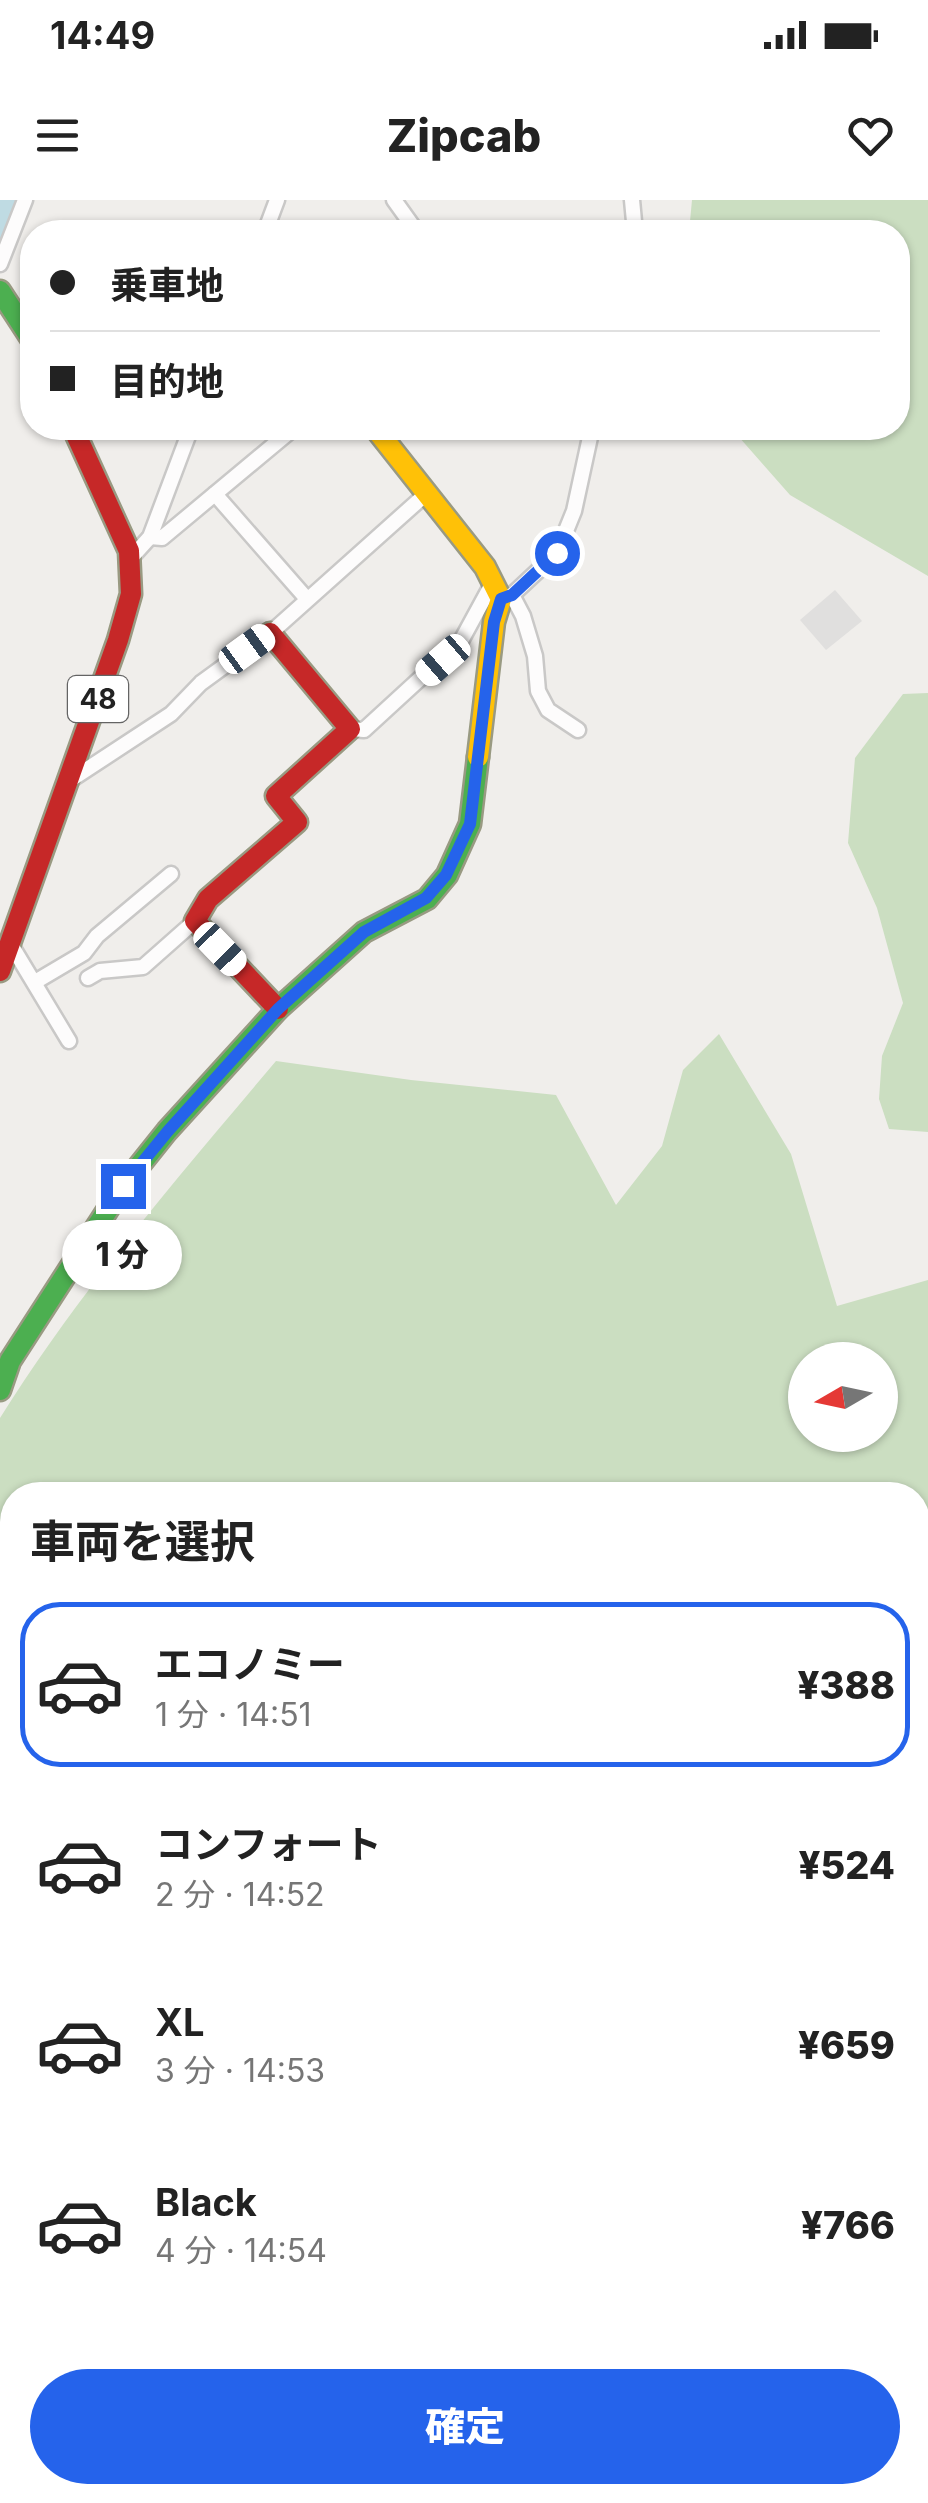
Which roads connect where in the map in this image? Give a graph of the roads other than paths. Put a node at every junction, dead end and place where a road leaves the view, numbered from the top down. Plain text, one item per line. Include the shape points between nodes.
1 (10, 200) edge
2 (22, 207) edge
3 (0, 264) edge
4 (0, 291) edge
5 (20, 322) edge
6 (78, 440) edge
7 (186, 440) edge
8 (279, 440) edge
9 (384, 440) edge
10 (589, 440) edge
11 (214, 494) junction
12 (426, 494) junction
13 (150, 537) junction
14 (130, 560) junction
15 (502, 593) junction
16 (308, 599) junction
17 (270, 632) junction
18 (350, 729) junction
19 (578, 730) dead end
20 (68, 782) junction
21 (171, 874) dead end
22 (195, 921) junction
23 (10, 942) junction
24 (0, 971) edge
25 (88, 978) dead end
26 (35, 982) junction
27 (278, 1009) junction
28 (68, 1041) dead end
29 (0, 1390) edge

1 - 2 street
2 - 3 street
4 - 5 street
6 - 14 street, 48
7 - 13 street
8 - 11 street
9 - 12 street
10 - 15 street via 557,553
11 - 13 street via 162,538
11 - 16 street
12 - 15 street
12 - 16 street
13 - 14 street
14 - 20 street, 48 via 131,594
15 - 18 street via 443,660 364,730
15 - 19 street via 523,616 548,710
15 - 27 street via 470,824 454,860 426,898 364,932
16 - 17 street
17 - 18 street
17 - 20 street via 170,714
18 - 22 street via 276,796 297,822 208,898
20 - 23 street, 48
21 - 26 street via 84,953
22 - 25 street via 143,966 100,970
22 - 27 street
23 - 24 street, 48
23 - 26 street
26 - 28 street
27 - 29 street via 123,1186 10,1362

